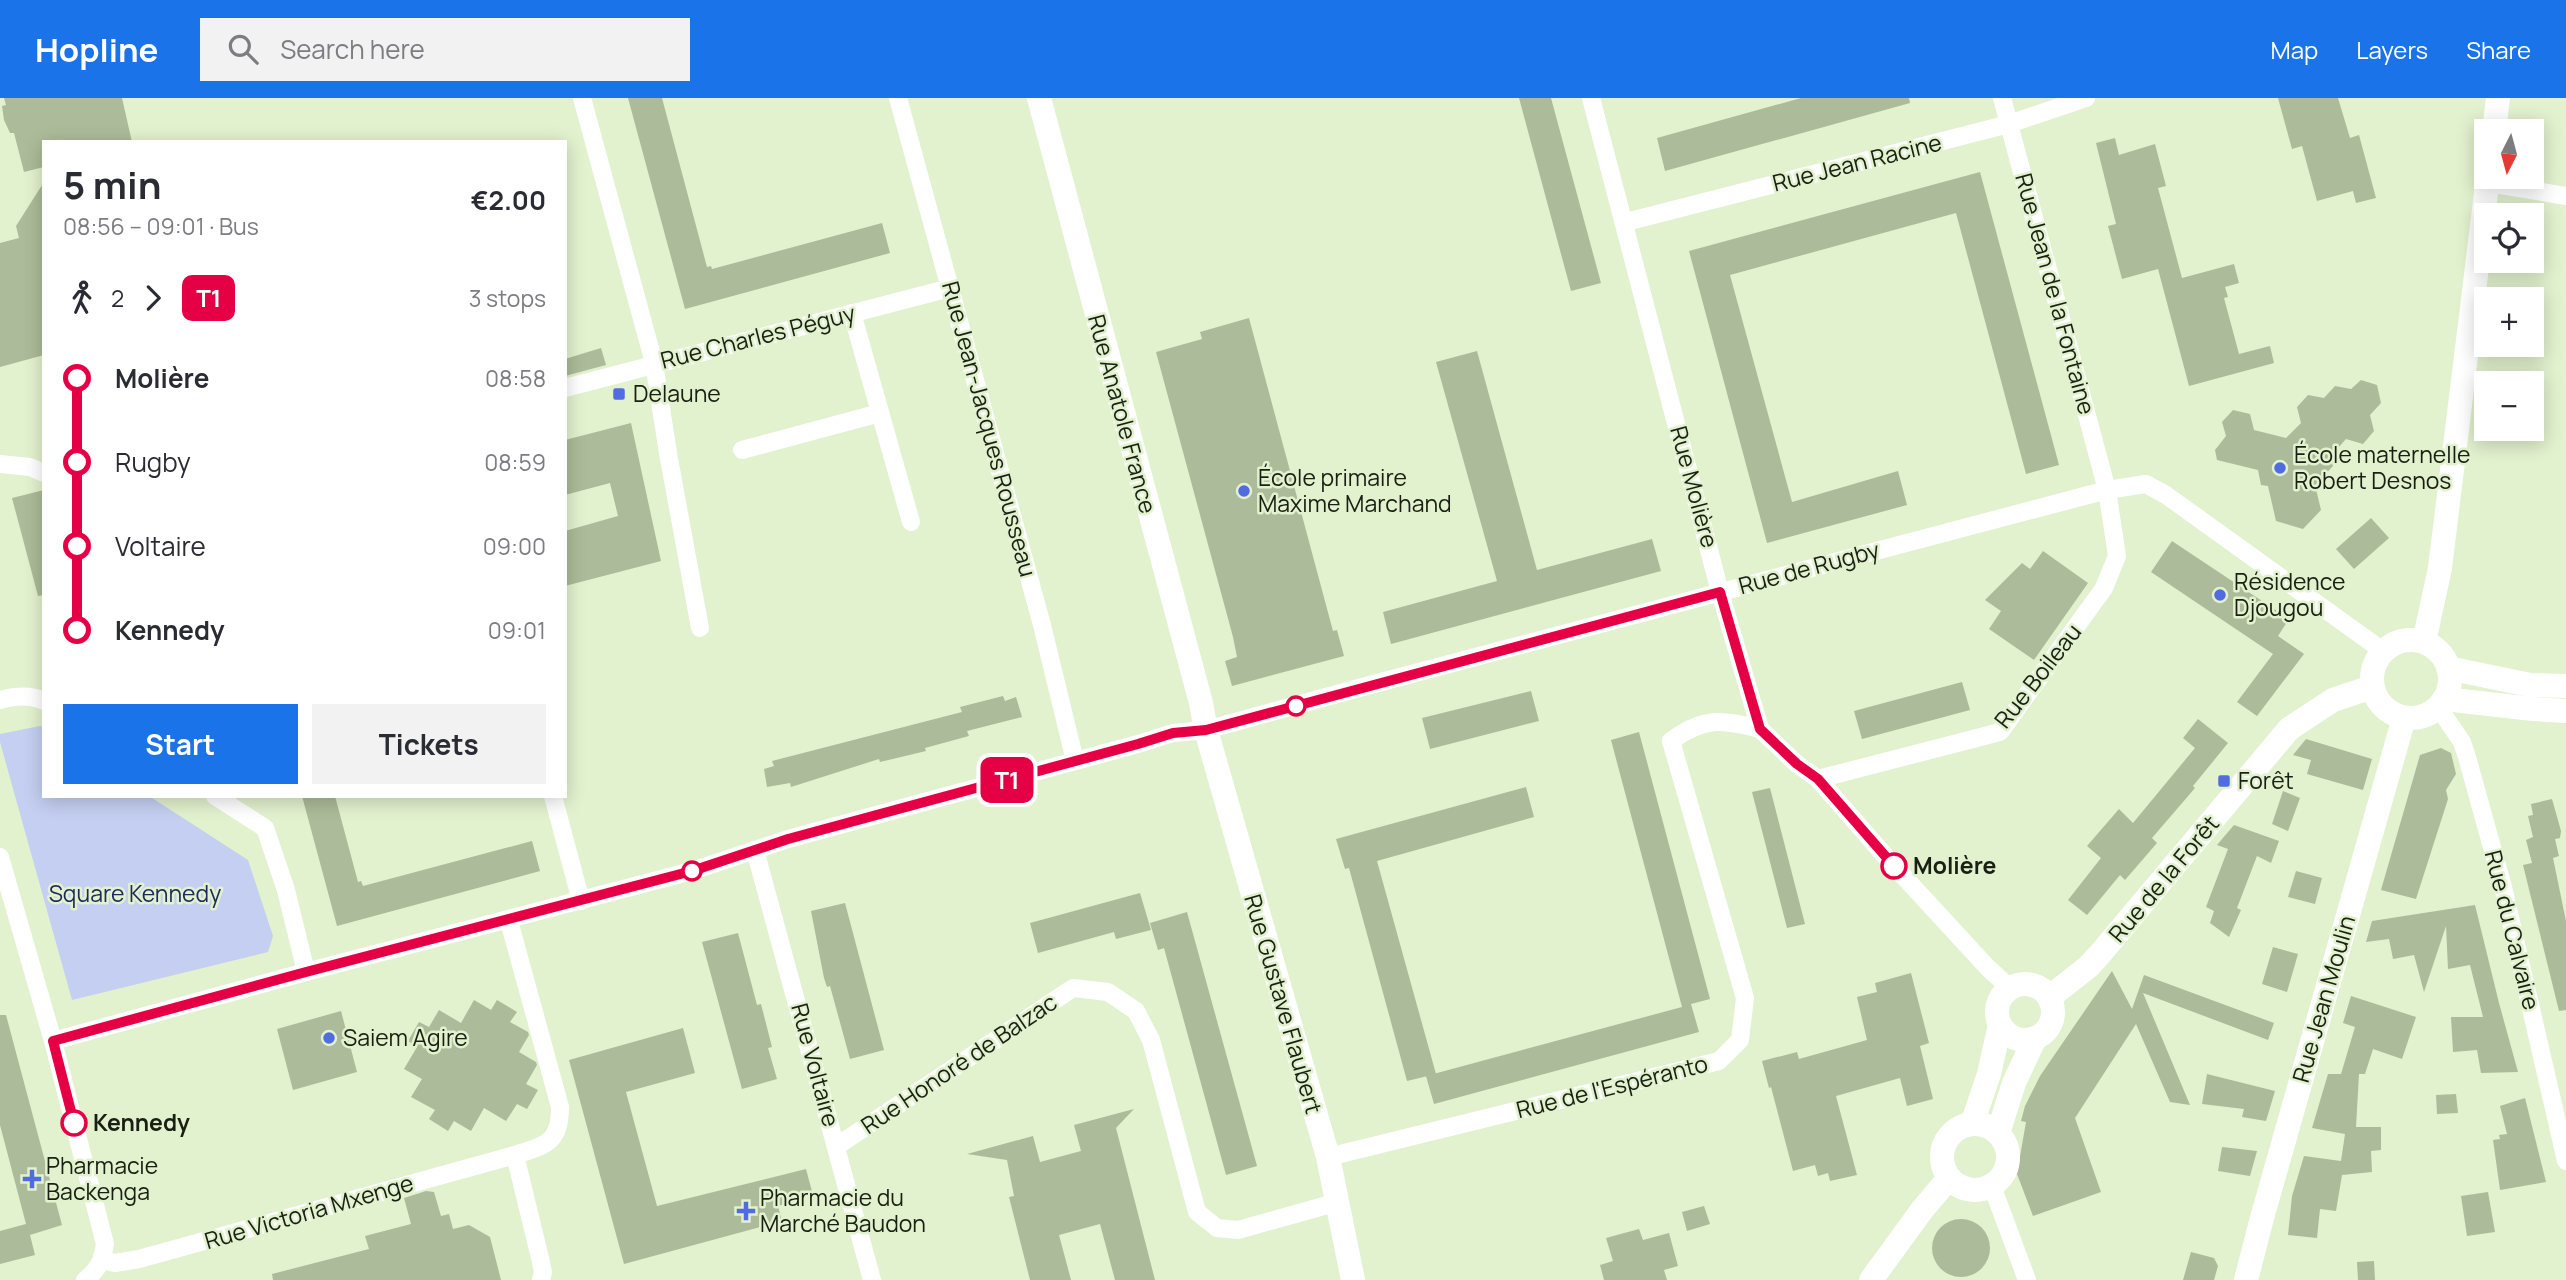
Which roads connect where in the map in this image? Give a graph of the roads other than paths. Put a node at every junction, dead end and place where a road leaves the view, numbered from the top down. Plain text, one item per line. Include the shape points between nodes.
1 (582, 98) edge
2 (898, 98) edge
3 (1039, 98) edge
4 (1591, 98) edge
5 (2001, 98) edge
6 (2086, 98) edge
7 (2498, 98) edge
8 (2495, 119) edge
9 (2009, 124) junction
10 (2487, 189) edge
11 (2532, 189) edge
12 (2566, 196) edge
13 (1626, 222) junction
14 (950, 288) junction
15 (852, 313) junction
16 (654, 363) junction
17 (567, 387) edge
18 (880, 413) junction
19 (742, 450) dead end
20 (0, 464) edge
21 (42, 472) edge
22 (2107, 490) junction
23 (911, 522) dead end
24 (1720, 592) junction
25 (700, 628) dead end
26 (2424, 642) junction
27 (2384, 651) junction
28 (2448, 668) junction
29 (2566, 686) edge
30 (2372, 687) junction
31 (0, 700) edge
32 (42, 700) edge
33 (2441, 703) junction
34 (2566, 710) edge
35 (2404, 718) junction
36 (1760, 729) junction
37 (1206, 730) junction
38 (1075, 761) junction
39 (1818, 779) junction
40 (218, 798) edge
41 (554, 798) edge
42 (755, 850) junction
43 (0, 857) edge
44 (581, 901) junction
45 (509, 921) junction
46 (306, 972) junction
47 (2010, 988) junction
48 (2051, 996) junction
49 (2000, 1026) junction
50 (2035, 1038) junction
51 (53, 1041) junction
52 (1972, 1124) junction
53 (1998, 1133) junction
54 (837, 1146) junction
55 (514, 1155) junction
56 (1328, 1157) junction
57 (2566, 1161) edge
58 (1949, 1178) junction
59 (1992, 1186) junction
60 (1338, 1202) junction
61 (102, 1260) junction
62 (85, 1280) edge
63 (541, 1280) edge
64 (872, 1280) edge
65 (1353, 1280) edge
66 (1871, 1280) edge
67 (2027, 1280) edge
68 (2246, 1280) edge

1 - 16 street
2 - 14 street, Rue Jean-Jacques Rousseau
3 - 37 street, Rue Anatole France
4 - 13 street, Rue Molière
5 - 9 street, Rue Jean de la Fontaine
6 - 9 street, Rue Jean Racine
7 - 8 street
9 - 13 street, Rue Jean Racine
9 - 22 street, Rue Jean de la Fontaine
10 - 26 street via 2440,568
11 - 12 street
13 - 24 street, Rue Molière
14 - 15 street, Rue Charles Péguy
14 - 38 street, Rue Jean-Jacques Rousseau
15 - 16 street, Rue Charles Péguy
15 - 18 street
16 - 17 street, Rue Charles Péguy
16 - 25 street
18 - 19 street
18 - 23 street
20 - 21 street
22 - 24 street, Rue de Rugby
22 - 27 street, Rue de Rugby via 2147,484 2166,495
22 - 39 street, Rue Boileau via 2117,556 2104,588 2000,732
24 - 36 street, Rue Molière
24 - 37 street, Rue de Rugby
26 - 27 street via 2402,641
26 - 28 street via 2439,652
27 - 30 street via 2376,661
28 - 29 street via 2529,685
28 - 33 street via 2450,684
30 - 35 street via 2383,707
30 - 48 street, Rue de la Forêt via 2333,700 2289,729 2101,954
31 - 32 street via 12,696
33 - 34 street
33 - 35 street via 2422,716
33 - 57 street, Rue du Calvaire via 2467,757 2506,900
35 - 68 street, Rue Jean Moulin
36 - 39 street
36 - 56 street, Rue de l'Espéranto via 1703,723 1671,741 1745,998 1740,1040 1719,1061
37 - 38 street, Rue de Rugby via 1173,733
37 - 56 street, Rue Gustave Flaubert
38 - 42 street, Rue de Rugby
39 - 47 street
40 - 46 street via 265,828
41 - 44 street
42 - 44 street, Rue de Rugby
42 - 54 street, Rue Voltaire
43 - 51 street
44 - 45 street, Rue de Rugby
45 - 46 street, Rue de Rugby
45 - 55 street, Rue Victoria Mxenge via 561,1107 560,1127 553,1138
46 - 51 street, Rue de Rugby
47 - 48 street via 2027,984
47 - 49 street via 1999,1001
48 - 50 street via 2050,1026
49 - 50 street via 2020,1039
49 - 52 street
50 - 53 street
51 - 61 street via 105,1244
52 - 53 street
52 - 58 street via 1953,1132 1943,1149
53 - 59 street via 2008,1162
54 - 60 street, Rue Honoré de Balzac via 1073,988 1108,992 1136,1011 1151,1040 1197,1212 1217,1228 1238,1230
54 - 64 street, Rue Voltaire
55 - 61 street, Rue Victoria Mxenge via 131,1261
55 - 63 street via 540,1258
56 - 60 street, Rue Gustave Flaubert
58 - 59 street via 1968,1189
58 - 66 street
59 - 67 street
60 - 65 street, Rue Gustave Flaubert
61 - 62 street

